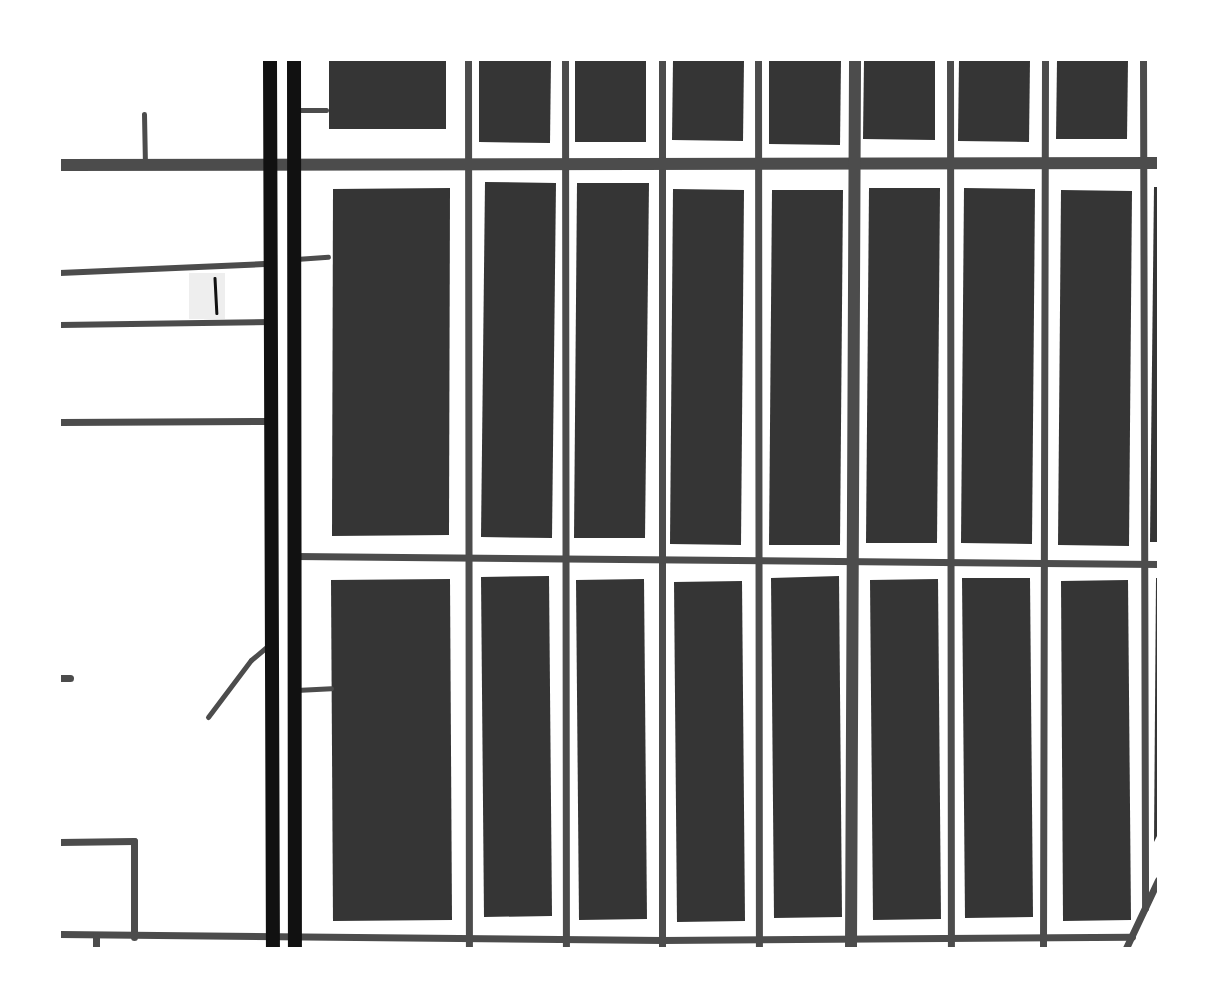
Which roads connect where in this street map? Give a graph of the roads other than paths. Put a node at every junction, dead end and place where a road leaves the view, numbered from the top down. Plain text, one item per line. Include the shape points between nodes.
1 (270, 60) edge
2 (294, 60) edge
3 (468, 60) edge
4 (565, 60) edge
5 (662, 60) edge
6 (758, 60) edge
7 (855, 60) edge
8 (950, 60) edge
9 (1045, 60) edge
10 (1143, 60) edge
11 (294, 110) junction
12 (326, 110) dead end
13 (144, 114) dead end
14 (950, 163) junction
15 (1045, 163) junction
16 (1143, 163) junction
17 (1158, 163) edge
18 (565, 164) junction
19 (662, 164) junction
20 (758, 164) junction
21 (855, 164) junction
22 (60, 165) edge
23 (145, 165) junction
24 (468, 165) junction
25 (269, 166) junction
26 (294, 166) junction
27 (328, 257) dead end
28 (294, 259) junction
29 (270, 264) junction
30 (60, 273) edge
31 (272, 322) junction
32 (60, 324) edge
33 (273, 421) junction
34 (60, 422) edge
35 (294, 556) junction
36 (468, 558) junction
37 (565, 558) junction
38 (662, 559) junction
39 (851, 559) junction
40 (758, 560) junction
41 (951, 562) junction
42 (1046, 563) junction
43 (1144, 564) junction
44 (1158, 564) edge
45 (273, 642) junction
46 (60, 678) edge
47 (70, 678) dead end
48 (331, 688) dead end
49 (294, 690) junction
50 (208, 717) dead end
51 (60, 842) edge
52 (1158, 880) edge
53 (1145, 908) junction
54 (60, 934) edge
55 (96, 936) junction
56 (134, 937) junction
57 (1132, 937) junction
58 (1042, 938) junction
59 (469, 939) junction
60 (951, 939) junction
61 (566, 940) junction
62 (273, 943) edge
63 (295, 943) edge
64 (851, 943) edge
65 (662, 944) edge
66 (759, 944) edge
67 (96, 948) edge
68 (469, 948) edge
69 (566, 948) edge
70 (951, 948) edge
71 (1043, 948) edge
72 (1126, 948) edge

1 - 25 main road
2 - 11 main road
3 - 24 street
4 - 18 street
5 - 19 street
6 - 20 street
7 - 21 street
8 - 14 street
9 - 15 street
10 - 16 street
11 - 12 lane
11 - 26 main road
13 - 23 lane
14 - 15 street
14 - 21 street
14 - 41 street
15 - 16 street
15 - 42 street
16 - 17 street
16 - 43 street
18 - 19 street
18 - 24 street
18 - 37 street
19 - 20 street
19 - 38 street
20 - 21 street
20 - 40 street
21 - 39 street
22 - 23 street
23 - 25 street
24 - 26 street
24 - 36 street
25 - 26 street
25 - 29 main road
26 - 28 main road
27 - 28 lane
28 - 35 main road
29 - 30 street
29 - 31 main road
31 - 32 street
31 - 33 main road
33 - 34 street
33 - 45 main road
35 - 36 street
35 - 49 main road
36 - 37 street
36 - 59 street
37 - 38 street
37 - 61 street
38 - 40 street
38 - 65 street
39 - 40 street
39 - 41 street
39 - 64 street
40 - 66 street
41 - 42 street
41 - 60 street
42 - 43 street
42 - 58 street
43 - 44 street
43 - 53 street
45 - 50 lane via 251,660
45 - 62 main road
46 - 47 street
48 - 49 lane
49 - 63 main road
51 - 56 street via 134,841
52 - 53 street
53 - 57 street
54 - 55 street
55 - 56 street
55 - 67 street
56 - 62 street
57 - 58 street
57 - 72 street
58 - 60 street
58 - 71 street
59 - 61 street
59 - 63 street
59 - 68 street
60 - 64 street
60 - 70 street
61 - 65 street
61 - 69 street
62 - 63 street
64 - 66 street
65 - 66 street

